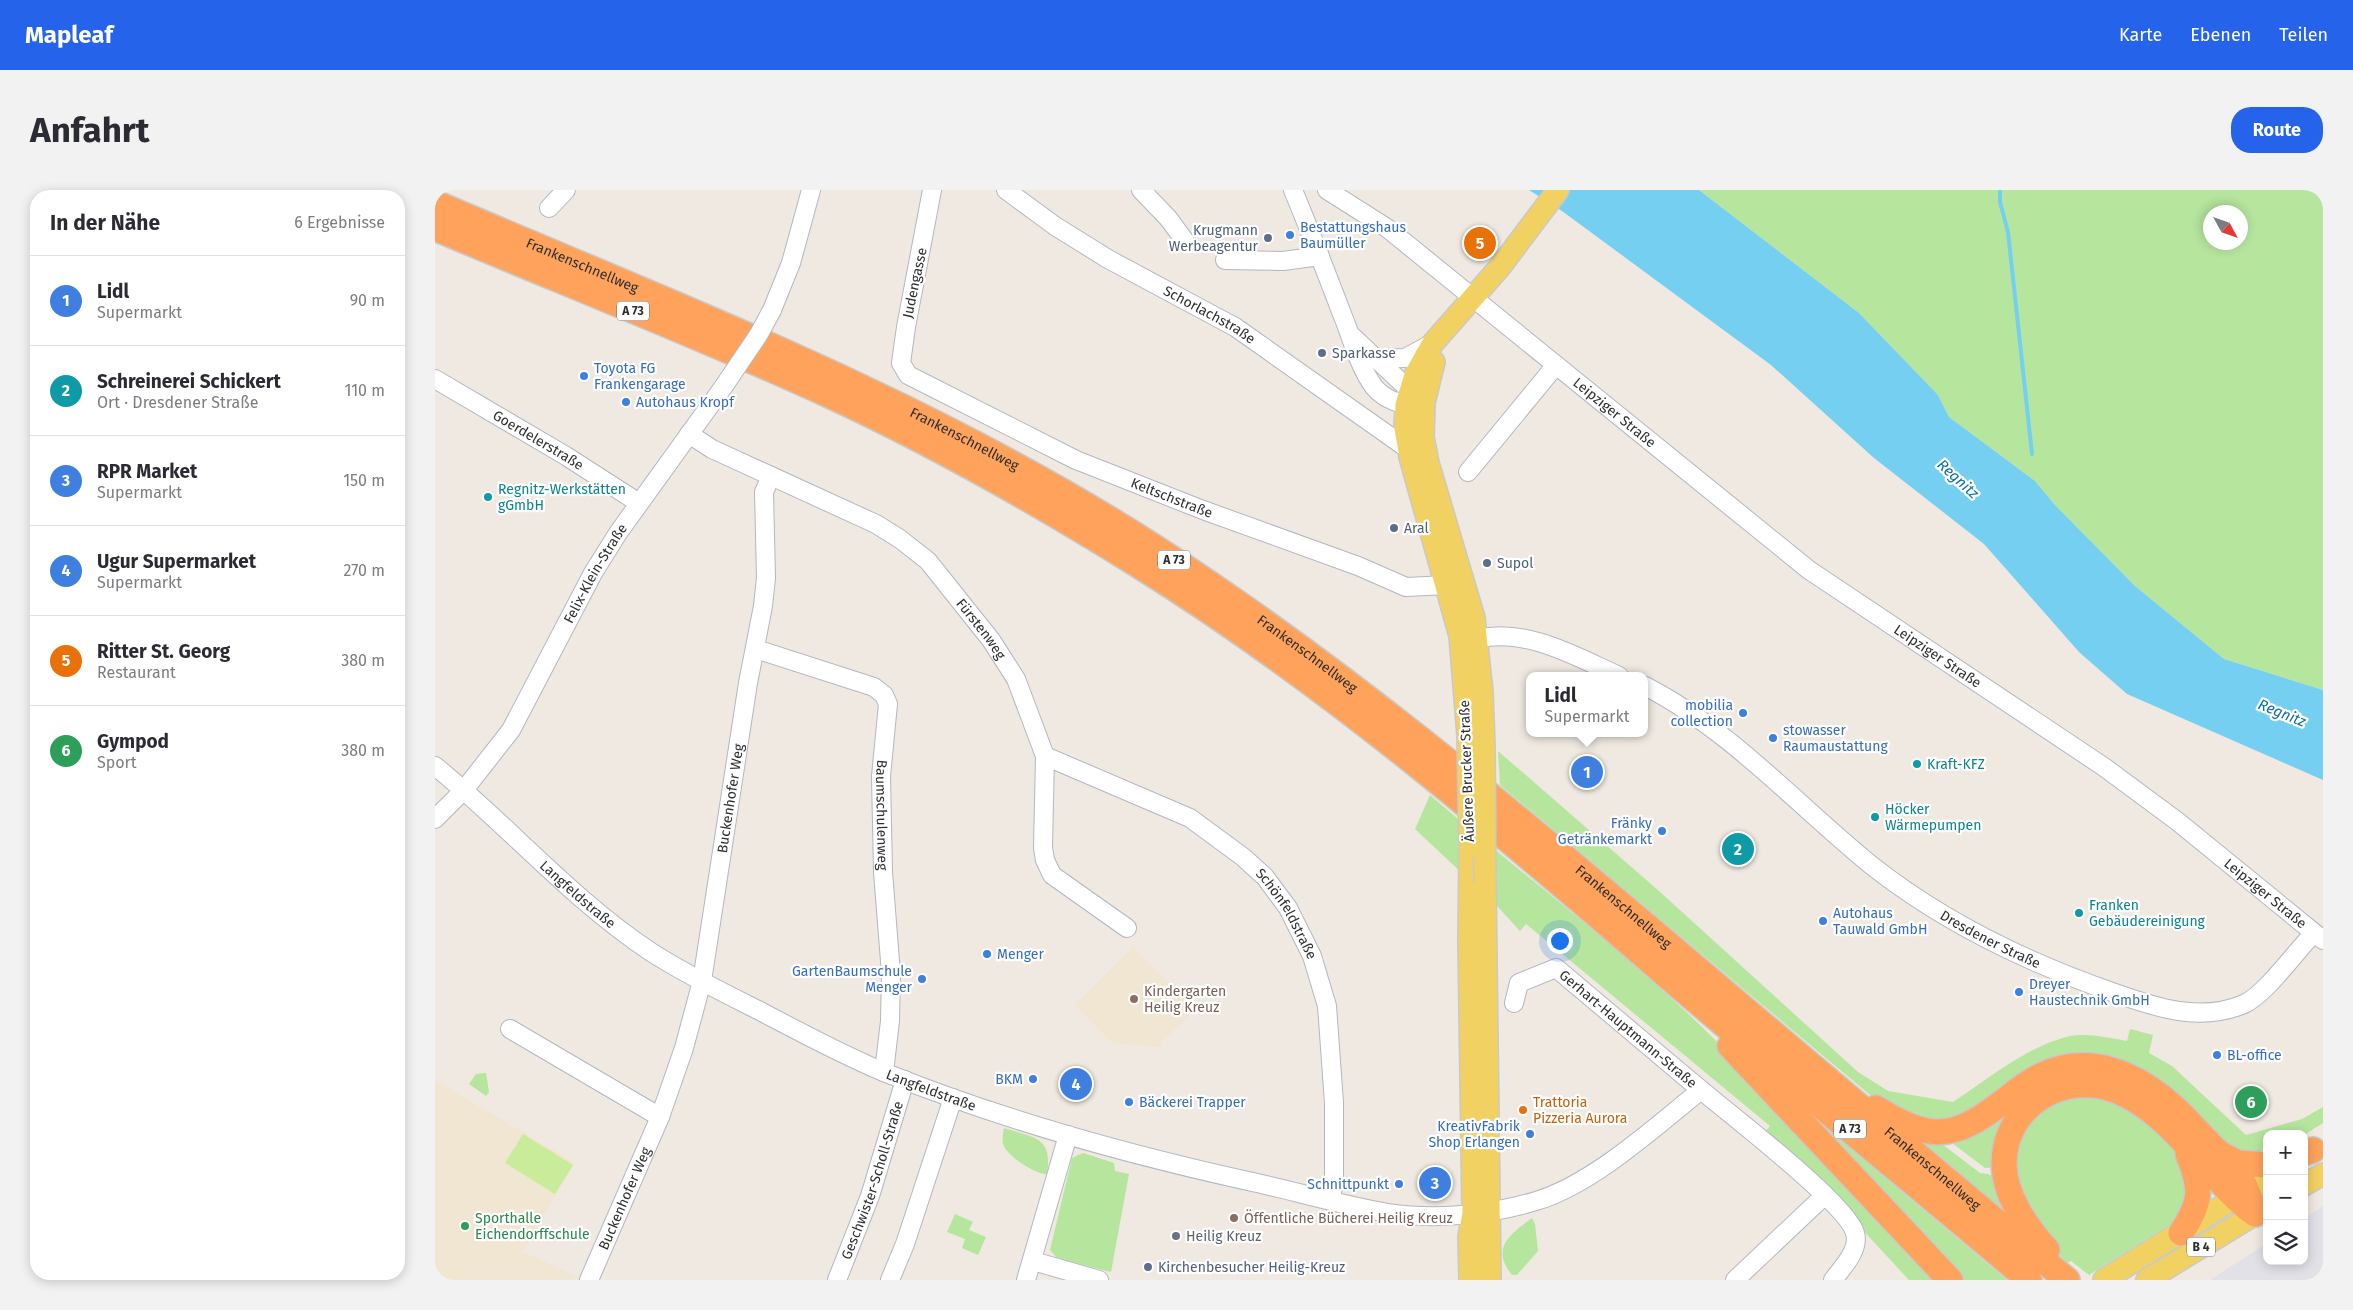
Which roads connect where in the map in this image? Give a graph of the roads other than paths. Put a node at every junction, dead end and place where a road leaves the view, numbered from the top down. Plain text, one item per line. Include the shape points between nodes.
1 (566, 190) edge
2 (811, 190) edge
3 (932, 190) edge
4 (1006, 190) edge
5 (1141, 190) edge
6 (1327, 190) edge
7 (1295, 191) edge
8 (1552, 198) edge
9 (435, 203) edge
10 (549, 208) dead end
11 (435, 228) edge
12 (1185, 241) dead end
13 (1320, 256) junction
14 (1225, 260) dead end
15 (1474, 298) junction
16 (1453, 322) junction
17 (1349, 333) junction
18 (1433, 343) junction
19 (1375, 359) junction
20 (1556, 366) junction
21 (908, 375) joint
22 (435, 379) edge
23 (1413, 399) junction
24 (689, 434) junction
25 (1408, 449) junction
26 (1469, 472) dead end
27 (771, 476) junction
28 (639, 503) junction
29 (1447, 585) junction
30 (1478, 639) junction
31 (755, 649) junction
32 (1610, 672) edge
33 (1648, 688) edge
34 (1476, 741) junction
35 (1045, 756) junction
36 (435, 766) edge
37 (464, 790) junction
38 (435, 819) edge
39 (1127, 928) dead end
40 (2319, 936) edge
41 (1671, 978) junction
42 (702, 981) junction
43 (1514, 1003) dead end
44 (510, 1028) dead end
45 (1817, 1071) junction
46 (884, 1072) junction
47 (905, 1080) junction
48 (1701, 1090) junction
49 (953, 1098) junction
50 (660, 1117) junction
51 (1068, 1135) junction
52 (2184, 1145) junction
53 (2216, 1152) junction
54 (2263, 1165) edge
55 (2323, 1174) edge
56 (2308, 1183) edge
57 (2249, 1189) edge
58 (1825, 1195) junction
59 (1331, 1200) junction
60 (2261, 1211) edge
61 (1481, 1212) junction
62 (2181, 1233) junction
63 (1033, 1261) junction
64 (589, 1280) edge
65 (837, 1280) edge
66 (890, 1280) edge
67 (1026, 1280) edge
68 (1099, 1280) edge
69 (1470, 1280) edge
70 (1490, 1280) edge
71 (1735, 1280) edge
72 (1833, 1280) edge
73 (1950, 1280) edge
74 (2029, 1280) edge
75 (2068, 1280) edge
76 (2104, 1280) edge
77 (2147, 1280) edge

1 - 10 street
2 - 24 street, Felix-Klein-Straße, bridge via 791,263 772,310 759,334
3 - 21 street, Judengasse via 901,363
4 - 25 street, Schorlachstraße via 1108,259 1235,327
5 - 12 street
6 - 15 street, Leipziger Straße via 1387,228
7 - 13 street
8 - 15 main road
9 - 45 highway, Frankenschnellweg / A 73 via 679,304 830,372 1011,464 1154,547 1284,635 1453,764
11 - 41 highway, Frankenschnellweg / A 73 via 830,396 953,457 1086,532 1224,620 1320,689 1441,783
13 - 14 street via 1283,261
13 - 17 street
15 - 16 main road
15 - 20 street, Leipziger Straße
16 - 18 main road, Äußere Brucker Straße
16 - 23 main road via 1434,364
17 - 19 street
17 - 23 street via 1360,364 1375,387 1389,399
18 - 19 street via 1405,358
18 - 23 main road, Äußere Brucker Straße via 1419,368
19 - 23 street
20 - 26 street
20 - 40 street, Leipziger Straße via 1809,570 2104,766
21 - 29 street, Keltschstraße via 1044,445 1203,510 1358,566 1406,588
22 - 28 street, Goerdelerstraße
23 - 25 main road, Äußere Brucker Straße
23 - 30 main road, Äußere Brucker Straße
24 - 27 street, Fürstenweg via 712,449
24 - 28 street, Felix-Klein-Straße
25 - 29 main road, Äußere Brucker Straße
27 - 31 street, Buckenhofer Weg via 764,492 767,578
27 - 35 street, Fürstenweg via 875,524 928,561 1009,667
28 - 37 street, Felix-Klein-Straße via 593,572 511,730
29 - 34 main road, Äußere Brucker Straße via 1460,636
30 - 32 street via 1515,636
30 - 34 main road, Äußere Brucker Straße
31 - 42 street, Buckenhofer Weg
31 - 46 street, Baumschulenweg via 874,687 884,695 888,704 881,776 883,872 891,974
33 - 40 street, Dresdener Straße via 1703,721 1872,866 1931,909 2020,955 2082,982 2155,1006 2199,1014 2215,1013 2245,1003
34 - 61 main road, Äußere Brucker Straße, bridge via 1485,883
34 - 61 main road, Äußere Brucker Straße, bridge via 1469,942
35 - 39 street, Fürstenweg via 1045,860 1052,875
35 - 59 street, Schönfeldstraße via 1190,818 1265,877 1288,908 1312,956 1327,1006 1334,1103
36 - 37 street, Langfeldstraße
37 - 38 street, Felix-Klein-Straße
37 - 42 street, Langfeldstraße via 578,896 655,955
41 - 73 highway via 1713,1028
41 - 74 highway, Frankenschnellweg / A 73
42 - 46 street, Langfeldstraße
42 - 50 street, Buckenhofer Weg via 684,1048
43 - 48 street, Gerhart-Hauptmann-Straße via 1519,983 1556,968
44 - 50 street
45 - 53 highway via 1890,1116 1929,1132 1971,1123 2026,1084 2061,1068 2081,1065 2115,1069 2148,1087 2170,1104
45 - 75 highway, Frankenschnellweg / A 73
46 - 47 street, Langfeldstraße
47 - 49 street, Langfeldstraße
47 - 65 street, Geschwister-Scholl-Straße via 870,1196
48 - 58 street, Gerhart-Hauptmann-Straße
48 - 61 street, Gerhart-Hauptmann-Straße via 1615,1157 1564,1190 1535,1201
49 - 51 street, Langfeldstraße
49 - 66 street
50 - 64 street, Buckenhofer Weg
51 - 59 street, Langfeldstraße
51 - 63 street
52 - 57 highway
52 - 62 highway via 2198,1179 2199,1192 2195,1210
52 - 75 highway via 2145,1107 2106,1087 2085,1084 2063,1086 2041,1095 2023,1111 2007,1146 2004,1164 2008,1184 2028,1226
53 - 54 highway via 2238,1163
53 - 57 highway
55 - 56 main road
57 - 60 highway
57 - 62 main road
58 - 71 street
58 - 72 street, Gerhart-Hauptmann-Straße via 1855,1232 1855,1248
59 - 61 street, Langfeldstraße via 1391,1213
60 - 77 main road, B 4
61 - 69 main road, Äußere Brucker Straße via 1469,1237
61 - 70 main road, Äußere Brucker Straße
62 - 76 main road, B 4
63 - 67 street
63 - 68 street

